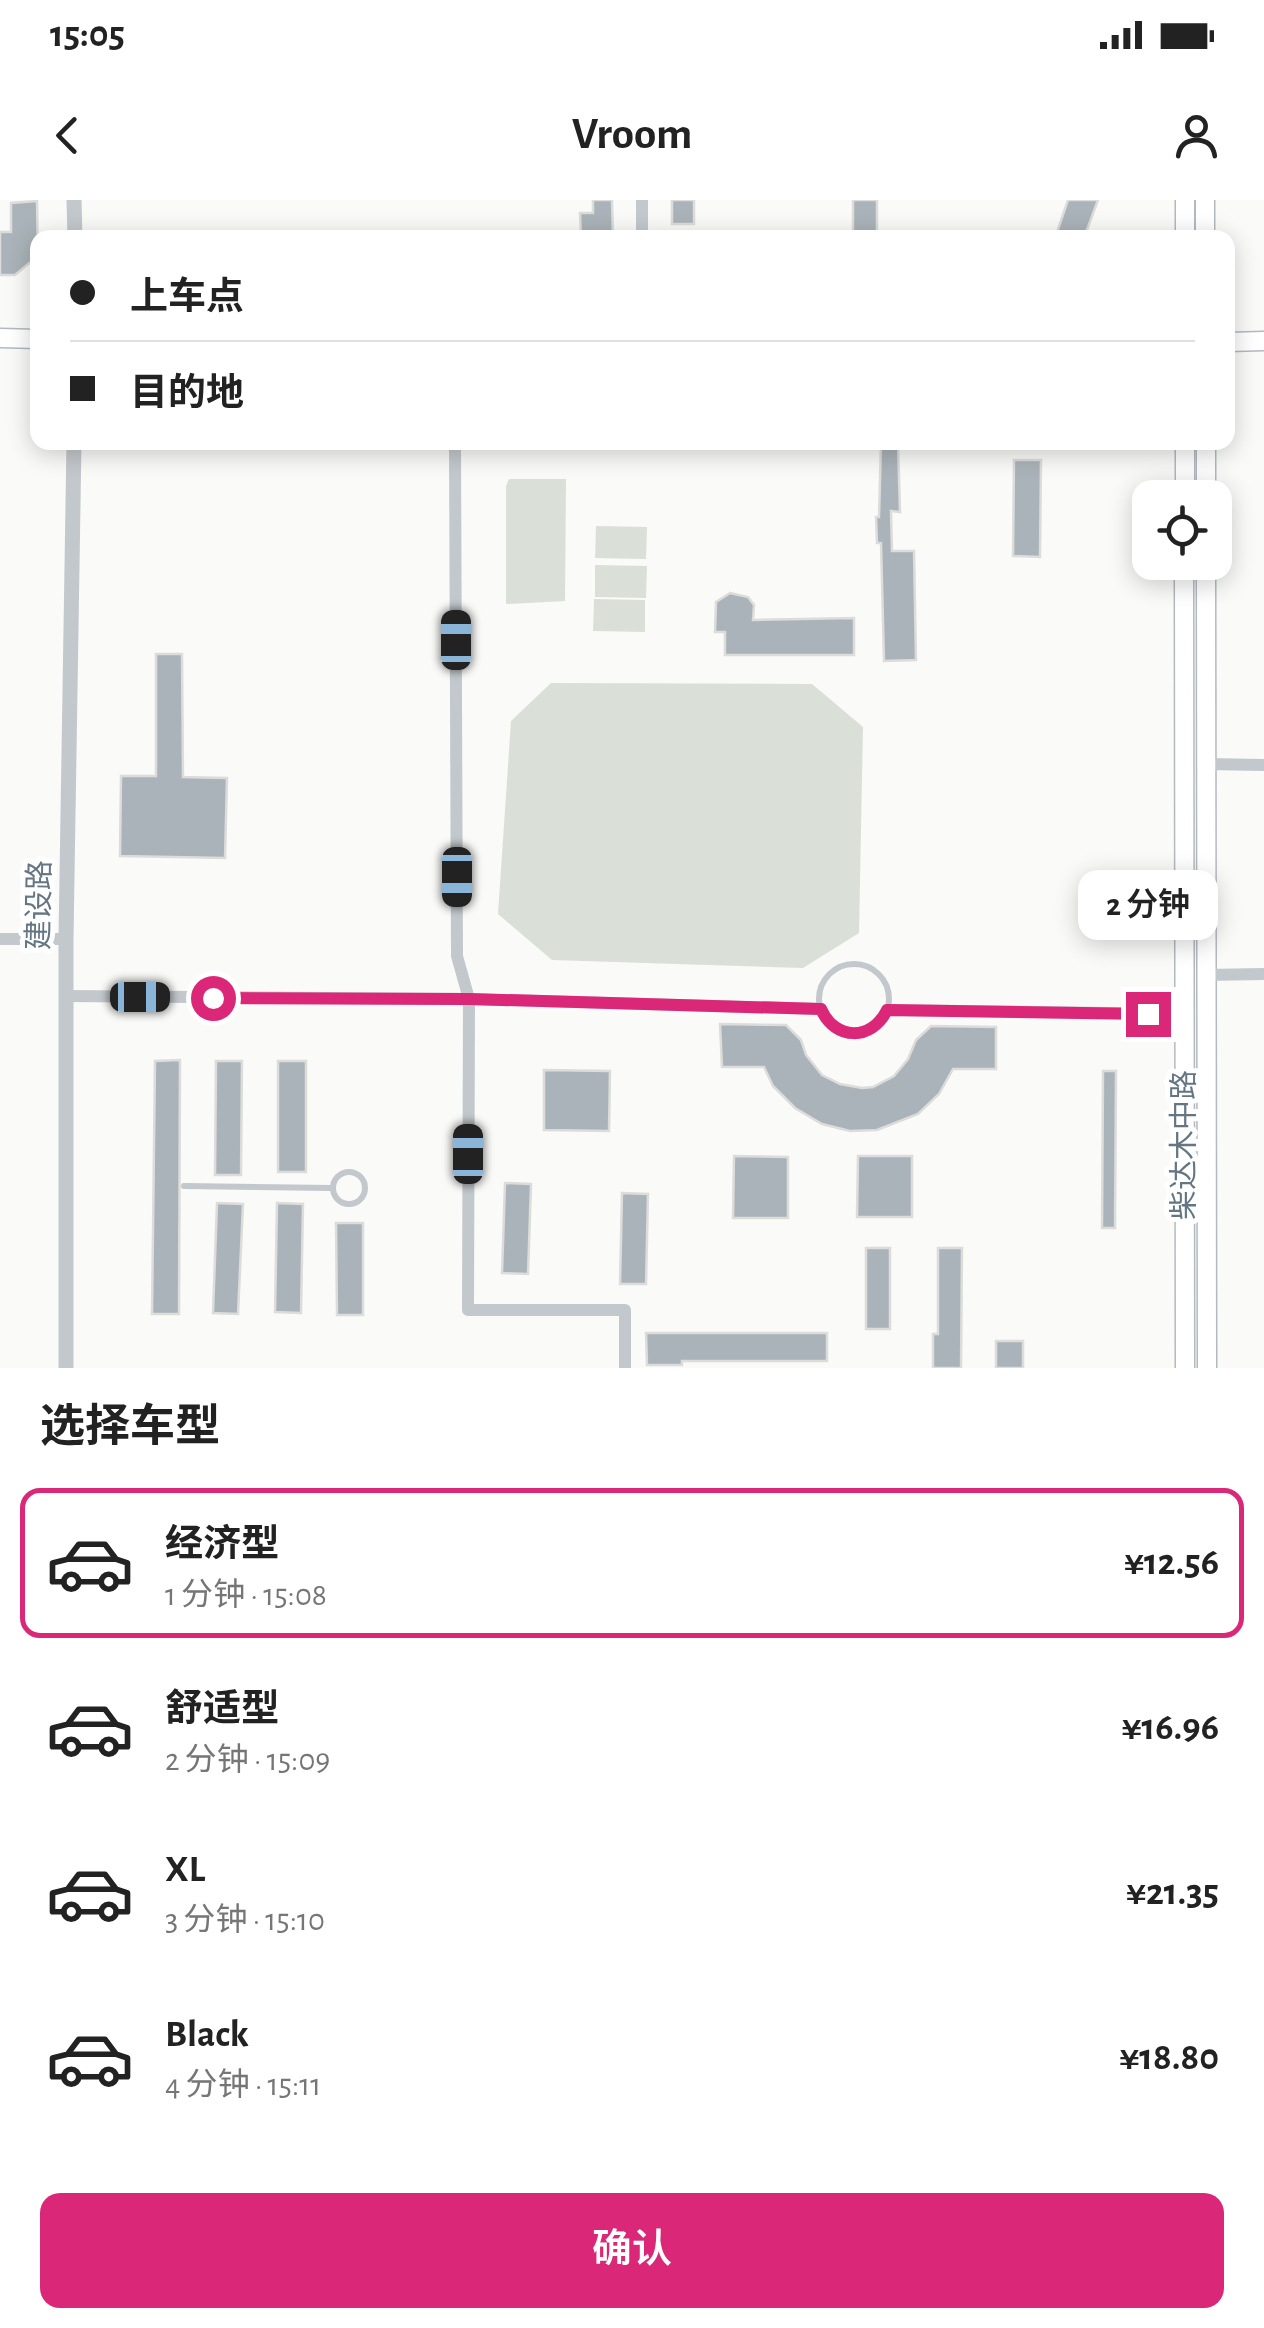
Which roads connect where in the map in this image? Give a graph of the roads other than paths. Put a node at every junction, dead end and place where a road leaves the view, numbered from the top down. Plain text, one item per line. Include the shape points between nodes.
1 (74, 200) edge
2 (642, 200) edge
3 (1186, 200) edge
4 (1205, 200) edge
5 (74, 230) edge
6 (642, 230) edge
7 (1185, 230) edge
8 (1206, 230) edge
9 (0, 338) edge
10 (30, 339) edge
11 (1235, 342) edge
12 (1264, 342) edge
13 (74, 450) edge
14 (455, 450) edge
15 (1185, 450) edge
16 (1206, 450) edge
17 (1185, 480) edge
18 (1206, 480) edge
19 (1184, 580) edge
20 (1206, 580) edge
21 (1206, 764) junction
22 (1264, 764) edge
23 (0, 939) edge
24 (66, 939) junction
25 (1264, 974) edge
26 (1206, 975) junction
27 (66, 996) junction
28 (469, 999) junction
29 (821, 1009) junction
30 (887, 1010) junction
31 (1184, 1014) junction
32 (184, 1186) dead end
33 (332, 1188) junction
34 (66, 1368) edge
35 (625, 1368) edge
36 (1185, 1368) edge
37 (1207, 1368) edge

1 - 5 street
2 - 6 street
3 - 7 main road
4 - 8 main road
9 - 10 main road
11 - 12 main road
13 - 24 street, 建设路
14 - 28 street via 458,956
15 - 17 main road
16 - 18 main road
19 - 31 main road, 柴达木中路
20 - 21 main road, 柴达木中路
21 - 22 street
21 - 26 main road, 柴达木中路
23 - 24 street
24 - 27 street, 建设路
25 - 26 street
26 - 37 main road, 柴达木中路
27 - 28 street
27 - 34 street, 建设路
28 - 29 street
28 - 35 street via 468,1310 625,1310
29 - 30 lane via 829,1024 854,1034 868,1032
29 - 30 lane via 830,974 855,964 879,974 887,986
30 - 31 street
31 - 36 main road, 柴达木中路
32 - 33 lane
33 - 33 lane via 348,1204 366,1188 350,1171

